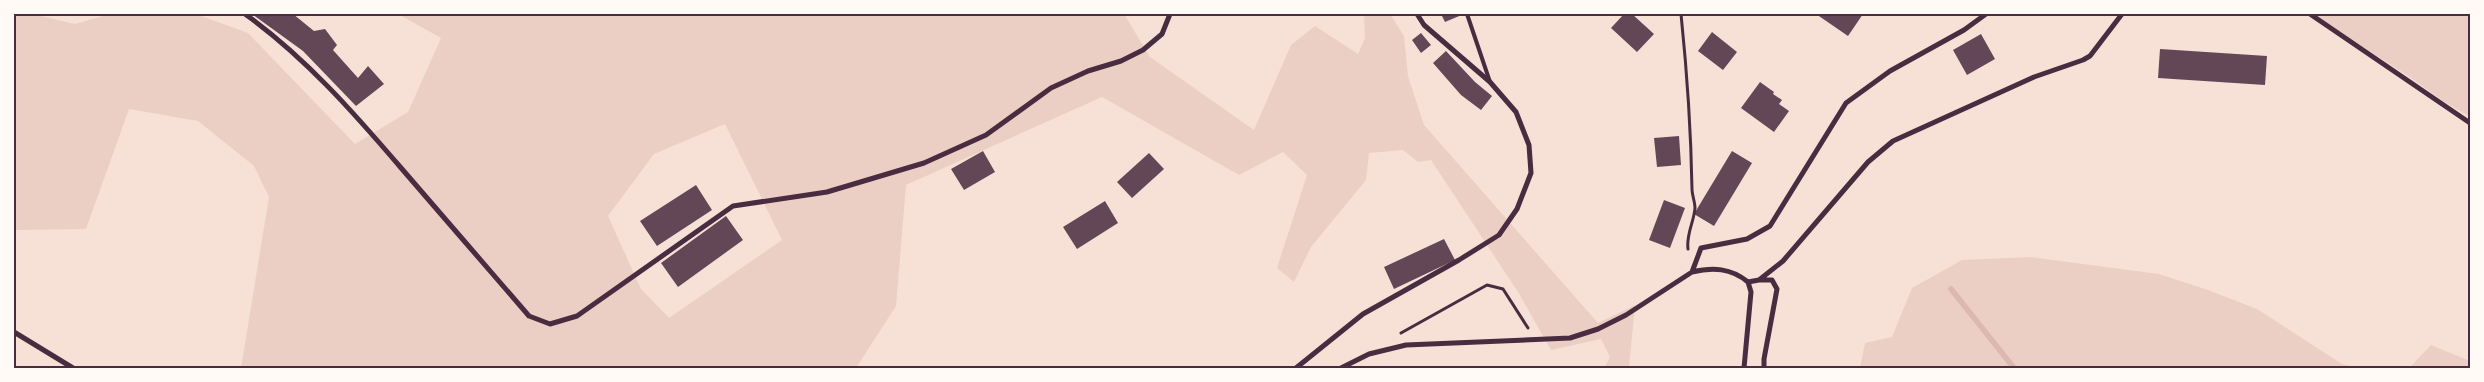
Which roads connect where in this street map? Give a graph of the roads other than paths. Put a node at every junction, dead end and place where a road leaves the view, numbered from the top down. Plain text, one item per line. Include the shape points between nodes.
1 (245, 14) edge
2 (1170, 14) edge
3 (1417, 14) edge
4 (1467, 14) edge
5 (1986, 14) edge
6 (2122, 14) edge
7 (2310, 14) edge
8 (1490, 82) junction
9 (2470, 123) edge
10 (1692, 272) junction
11 (1759, 280) junction
12 (1748, 282) junction
13 (14, 332) edge
14 (73, 368) edge
15 (1296, 368) edge
16 (1340, 368) edge
17 (1744, 368) edge
18 (1764, 368) edge

1 - 2 street via 273,33 343,102 529,316 550,324 577,316 733,206 827,192 924,163 986,136 1051,88 1143,50 1162,34
3 - 8 street via 1424,25
4 - 8 lane
5 - 10 street via 1964,30 1890,71 1846,103 1770,226 1748,239 1701,248
6 - 11 street via 2084,60 2034,77 1893,141 1868,162 1783,261
7 - 9 street
8 - 15 street via 1516,112 1529,145 1531,173 1517,209 1499,235 1363,314
10 - 12 street via 1726,270
10 - 16 street via 1651,300 1598,328 1570,338 1406,345 1369,354
11 - 12 street
11 - 18 street via 1772,280 1777,289
12 - 17 street via 1751,292
13 - 14 street

